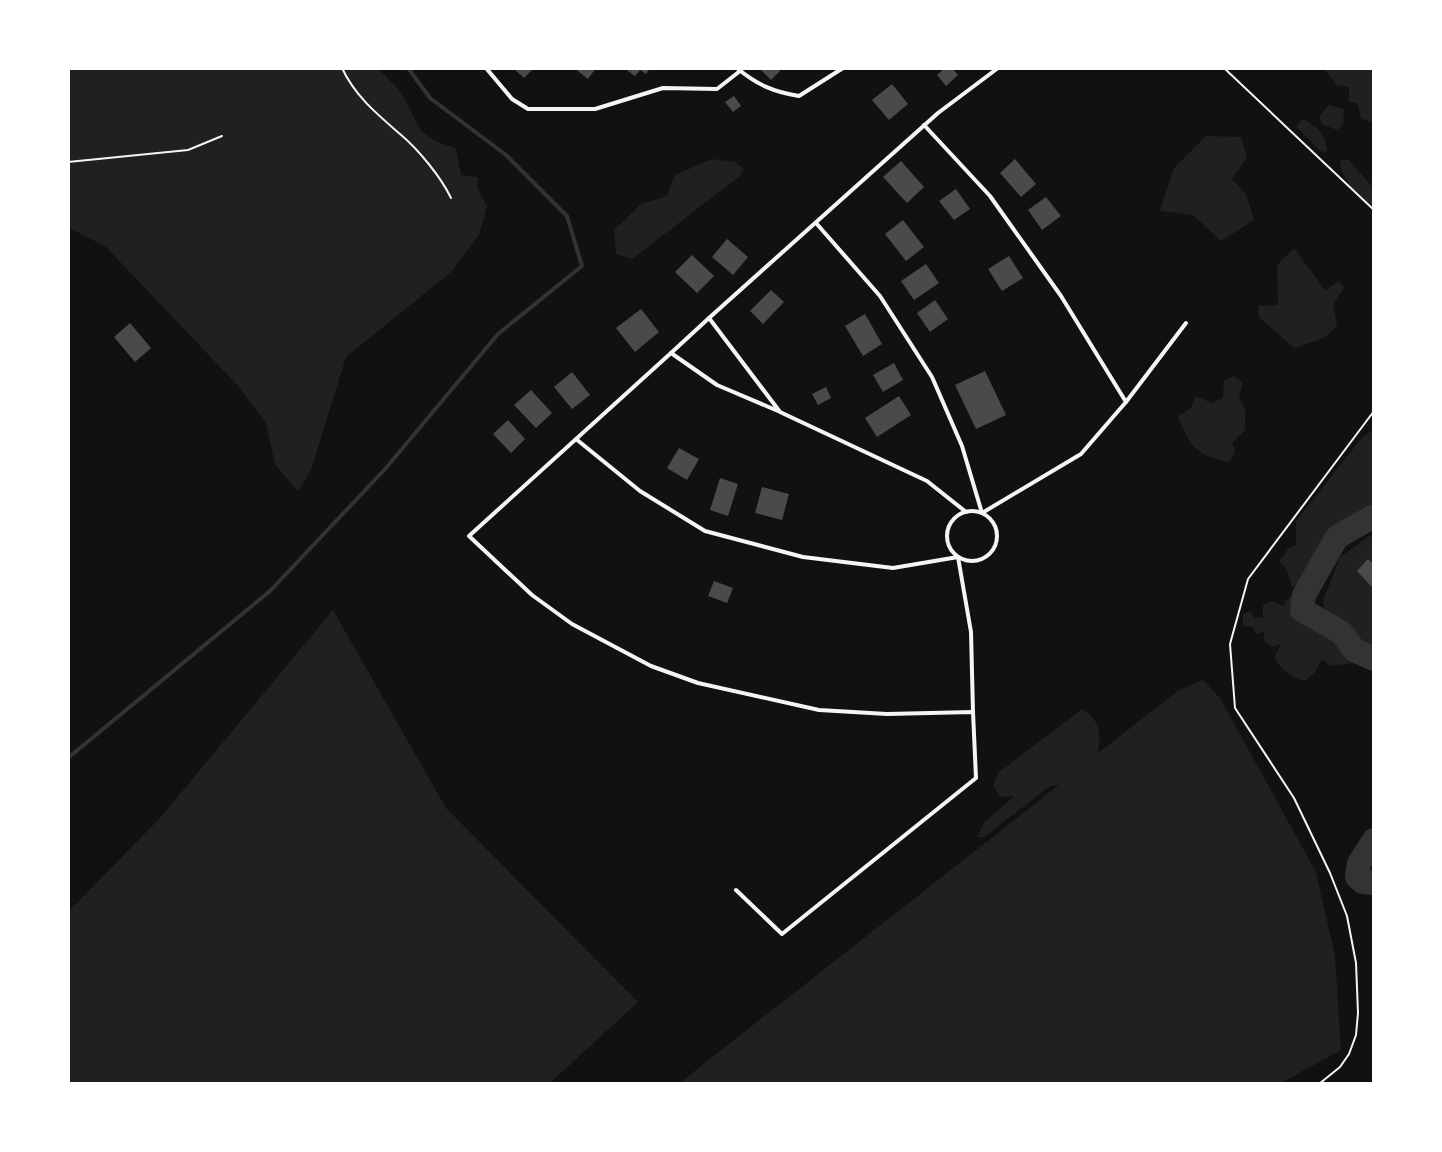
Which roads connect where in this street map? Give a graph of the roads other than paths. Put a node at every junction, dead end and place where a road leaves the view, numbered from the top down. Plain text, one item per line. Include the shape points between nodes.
1 (486, 68) edge
2 (843, 68) edge
3 (998, 68) edge
4 (739, 69) edge
5 (924, 125) junction
6 (816, 223) junction
7 (709, 318) junction
8 (1186, 323) dead end
9 (671, 353) junction
10 (1126, 402) junction
11 (780, 412) junction
12 (576, 439) junction
13 (966, 512) junction
14 (982, 513) junction
15 (958, 557) junction
16 (973, 712) junction
17 (736, 890) dead end

1 - 4 lane via 512,99 528,109 595,109 663,88 717,89
2 - 4 lane via 799,96 773,92
3 - 5 lane
5 - 6 lane
5 - 10 lane via 990,196 1061,296
6 - 7 lane
6 - 14 lane via 880,296 932,377 962,446
7 - 9 lane
7 - 11 lane
8 - 10 lane
9 - 11 lane via 717,385
9 - 12 lane
10 - 14 lane via 1081,454
11 - 13 lane via 927,481
12 - 15 lane via 640,491 705,531 803,557 893,568
12 - 16 lane via 469,536 572,624 651,666 698,683 819,710
13 - 14 lane
13 - 15 lane via 952,521 947,536
14 - 15 lane via 994,524 994,548 974,561
15 - 16 lane via 971,632
16 - 17 lane via 976,778 782,934

